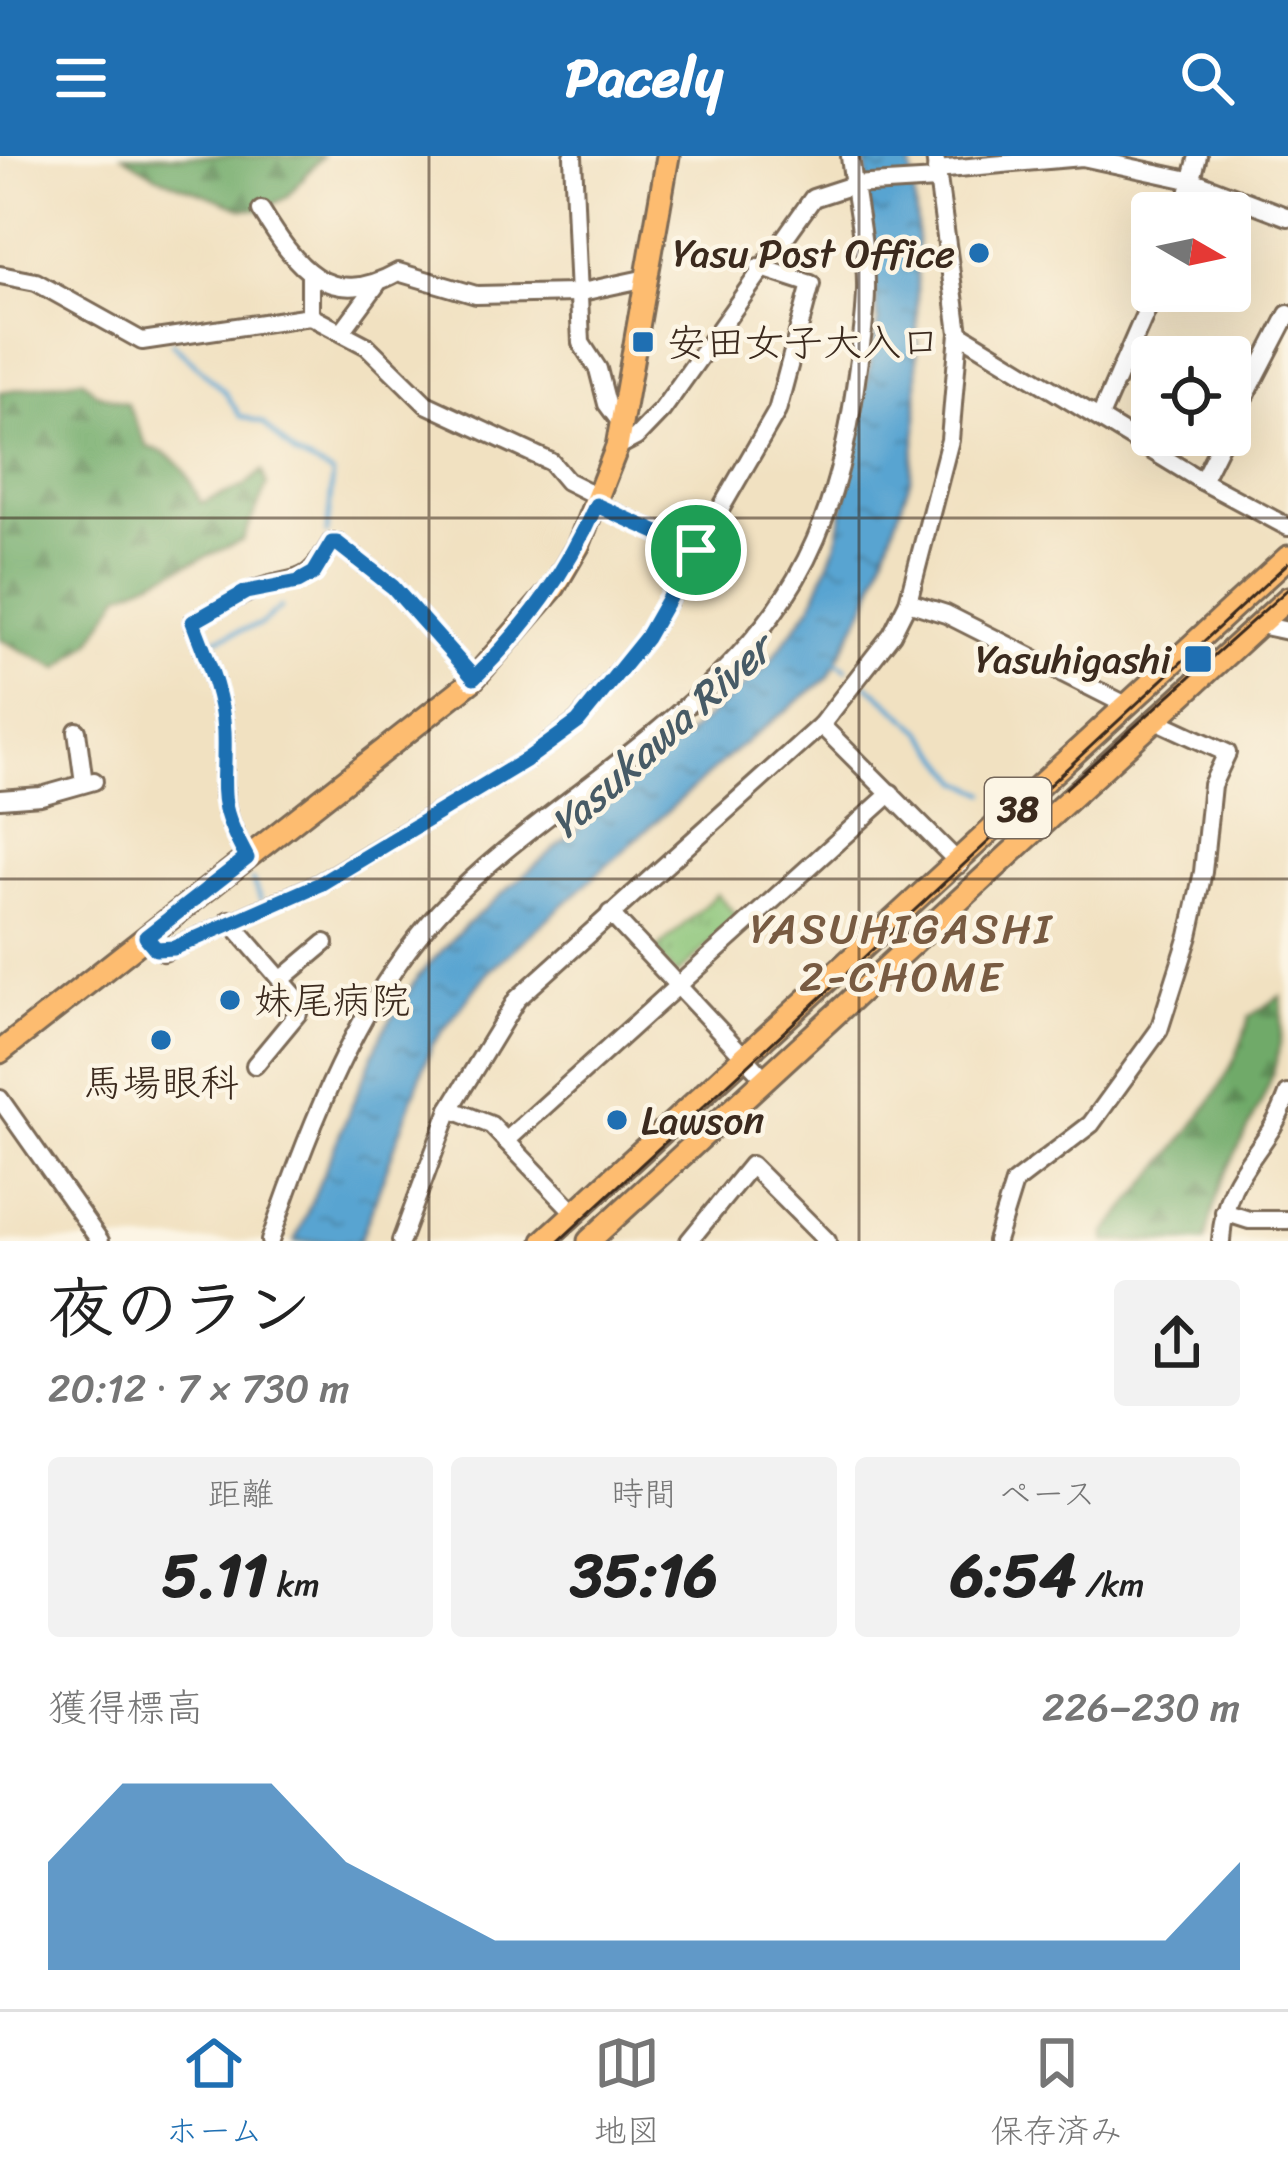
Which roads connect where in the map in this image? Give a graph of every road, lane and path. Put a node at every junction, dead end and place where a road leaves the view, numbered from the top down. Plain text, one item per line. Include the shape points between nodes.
1 (573, 156) edge
2 (668, 156) edge
3 (850, 156) edge
4 (1082, 156) edge
5 (1198, 156) edge
6 (935, 172) edge
7 (1193, 181) junction
8 (858, 184) junction
9 (1190, 192) edge
10 (261, 210) dead end
11 (1288, 217) edge
12 (759, 267) junction
13 (310, 273) junction
14 (0, 275) edge
15 (647, 278) junction
16 (378, 284) junction
17 (577, 293) junction
18 (1146, 312) edge
19 (1288, 314) edge
20 (310, 316) junction
21 (343, 329) junction
22 (959, 333) junction
23 (1251, 385) edge
24 (1100, 417) junction
25 (621, 423) junction
26 (617, 447) junction
27 (1214, 456) edge
28 (1202, 481) junction
29 (597, 501) junction
30 (1288, 526) edge
31 (696, 550) junction
32 (1288, 557) edge
33 (1288, 598) edge
34 (908, 602) junction
35 (1260, 625) junction
36 (1288, 631) edge
37 (474, 678) junction
38 (1126, 705) junction
39 (1158, 721) junction
40 (821, 725) junction
41 (77, 731) dead end
42 (890, 793) junction
43 (0, 800) edge
44 (247, 858) junction
45 (960, 863) junction
46 (610, 913) junction
47 (230, 920) junction
48 (146, 937) junction
49 (325, 943) dead end
50 (281, 980) junction
51 (678, 985) junction
52 (0, 1052) edge
53 (745, 1056) junction
54 (255, 1065) dead end
55 (765, 1078) junction
56 (1288, 1094) edge
57 (0, 1099) edge
58 (450, 1109) junction
59 (1283, 1122) edge
60 (506, 1141) junction
61 (1224, 1212) junction
62 (575, 1213) junction
63 (1288, 1220) edge
64 (100, 1241) edge
65 (271, 1241) edge
66 (401, 1241) edge
67 (544, 1241) edge
68 (589, 1241) edge
69 (689, 1241) edge
70 (827, 1241) edge
71 (996, 1241) edge
72 (1221, 1241) edge

1 - 17 street
2 - 15 main road
3 - 8 street
4 - 6 street
4 - 7 street
5 - 7 street
6 - 8 street
6 - 22 street
7 - 9 street
7 - 11 street
8 - 12 street via 813,198
8 - 65 street via 866,267 846,453 830,512 799,576 712,683 480,874 385,979
10 - 13 street
12 - 26 street via 662,410
12 - 31 street via 811,284 777,411
13 - 16 street via 335,287
13 - 20 street
14 - 20 street via 36,282 142,340
15 - 17 street
15 - 25 main road
16 - 17 street via 398,272 476,295
16 - 21 street
17 - 25 street via 581,343
18 - 24 street
19 - 23 street
20 - 21 street
21 - 29 street via 425,404 551,462
22 - 24 street
22 - 34 street via 950,440
24 - 28 street
25 - 26 main road
26 - 29 main road
27 - 28 street
28 - 30 street
29 - 31 street
29 - 37 main road via 554,587
31 - 47 street via 646,638 578,722 320,884
32 - 38 main road, 38
33 - 35 main road, 38
34 - 38 street
34 - 40 street
35 - 36 street
35 - 39 main road, 38
37 - 44 main road
37 - 44 street via 393,587 337,543 298,582 246,592 193,622 224,729 220,798
38 - 45 main road, 38
39 - 55 main road, 38
39 - 71 street via 1227,753 1212,785 1190,936 1159,1030 1091,1124 1014,1183
40 - 42 street
40 - 46 street
41 - 43 street via 89,782
42 - 45 street
42 - 51 street
44 - 48 main road
45 - 53 main road, 38
46 - 51 street
46 - 58 street via 517,999
47 - 48 street via 164,952
47 - 50 street
48 - 52 main road
49 - 50 street
50 - 54 street via 300,1002 298,1013
51 - 53 street
51 - 60 street
53 - 55 street
53 - 62 main road, 38
55 - 68 main road, 38
56 - 59 street
57 - 64 street
58 - 60 street via 491,1125
58 - 66 street
59 - 61 street via 1230,1187
60 - 62 street
61 - 63 street
61 - 72 street
62 - 67 main road, 38
69 - 70 street via 751,1165

